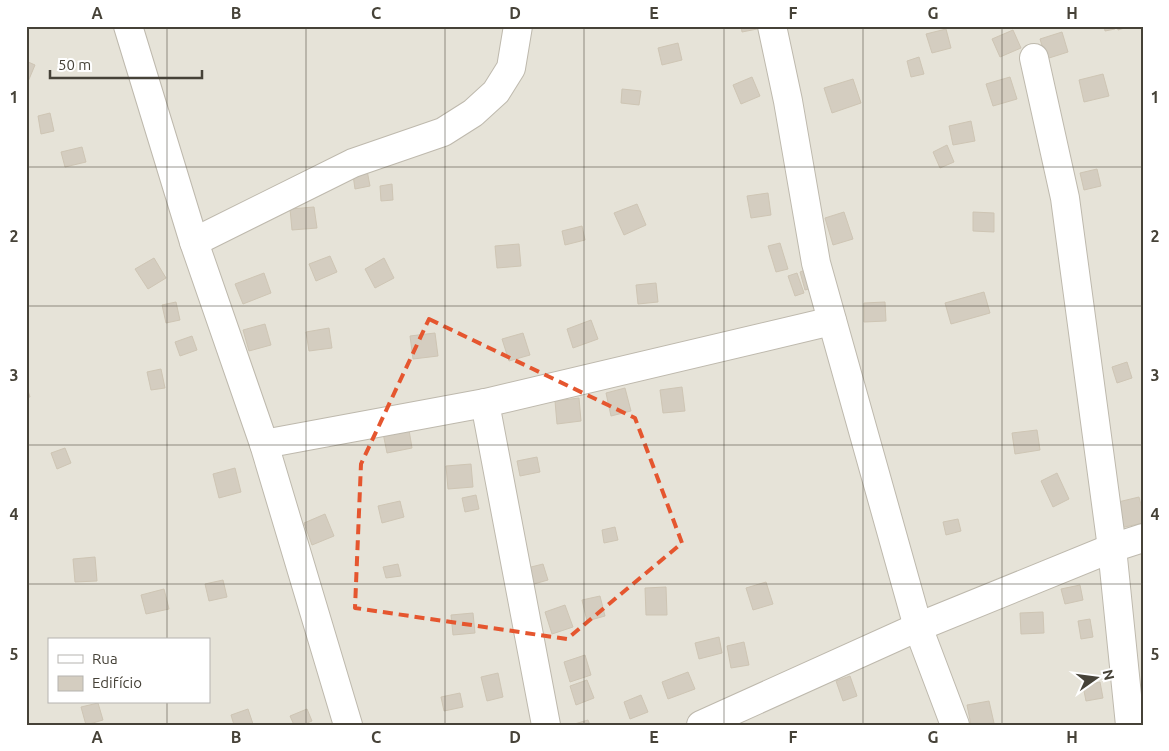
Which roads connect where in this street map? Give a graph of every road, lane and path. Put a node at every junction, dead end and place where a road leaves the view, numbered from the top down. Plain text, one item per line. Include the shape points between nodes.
1 (128, 26) edge
2 (518, 26) edge
3 (772, 26) edge
4 (1034, 58) dead end
5 (194, 242) junction
6 (832, 321) junction
7 (485, 403) junction
8 (264, 444) junction
9 (1143, 538) edge
10 (1112, 548) junction
11 (918, 627) junction
12 (348, 725) edge
13 (546, 725) edge
14 (701, 725) edge
15 (955, 725) edge
16 (1130, 725) edge

1 - 5 street
2 - 5 street via 511,68 496,92 473,113 444,132 353,163
3 - 6 street via 816,263
4 - 10 street via 1065,198
5 - 8 street
6 - 7 street
6 - 11 street
7 - 8 street
7 - 13 street
8 - 12 street
9 - 10 street
10 - 11 street
10 - 16 street
11 - 14 street
11 - 15 street

